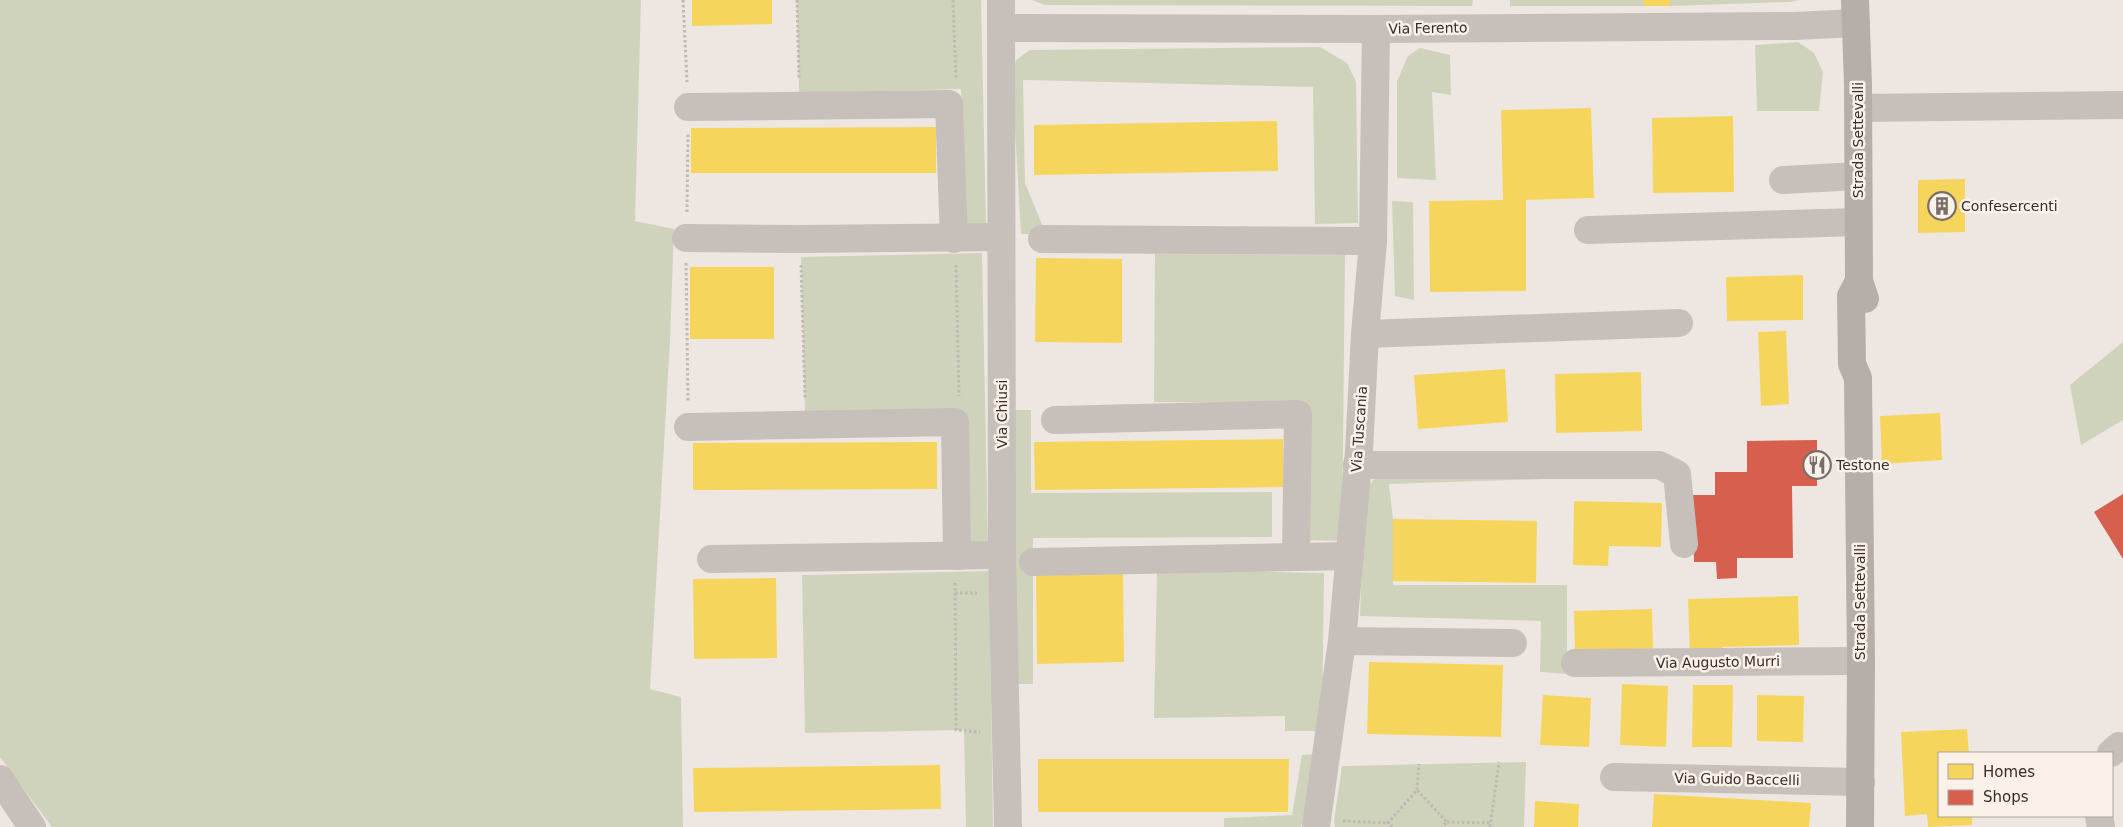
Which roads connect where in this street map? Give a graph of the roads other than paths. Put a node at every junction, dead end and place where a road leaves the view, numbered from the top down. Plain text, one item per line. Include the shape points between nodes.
1 (1001, 0) edge
2 (1855, 12) edge
3 (1001, 28) junction
4 (1376, 29) junction
5 (2123, 105) edge
6 (688, 107) road end
7 (1858, 108) junction
8 (1858, 176) junction
9 (1783, 180) dead end
10 (1858, 222) junction
11 (1588, 230) dead end
12 (686, 238) road end
13 (1001, 238) junction
14 (954, 239) junction
15 (1042, 239) dead end
16 (1373, 242) junction
17 (1679, 323) dead end
18 (1365, 334) junction
19 (1055, 420) dead end
20 (688, 427) road end
21 (1357, 465) junction
22 (1465, 465) junction
23 (1544, 479) dead end
24 (1684, 544) dead end
25 (1002, 555) junction
26 (957, 556) junction
27 (1350, 556) junction
28 (1296, 557) junction
29 (712, 559) dead end
30 (1033, 562) dead end
31 (1342, 642) junction
32 (1513, 643) dead end
33 (1861, 661) junction
34 (1575, 663) dead end
35 (1614, 777) dead end
36 (0, 779) edge
37 (1861, 782) junction
38 (1325, 824) edge
39 (32, 827) edge
40 (1008, 827) edge
41 (1860, 827) edge

1 - 3 street, Via Chiusi
2 - 4 street, Via Ferento via 1795,26
2 - 7 main road, Strada Settevalli
3 - 4 street, Via Ferento
3 - 13 street, Via Chiusi
4 - 16 street, Via Tuscania
5 - 7 street
6 - 14 street via 949,104
7 - 8 main road, Strada Settevalli
8 - 9 street
8 - 10 main road, Strada Settevalli
10 - 11 street
10 - 33 main road, Strada Settevalli via 1858,281 1851,296 1852,364 1858,378
12 - 14 street
13 - 14 street
13 - 25 street, Via Chiusi
15 - 16 street
16 - 18 street, Via Tuscania
17 - 18 street
18 - 21 street, Via Tuscania
19 - 28 street via 1298,414
20 - 26 street via 955,422
21 - 22 street
21 - 27 street, Via Tuscania
22 - 23 street
22 - 24 street via 1659,465 1677,474
25 - 26 street
25 - 40 street, Via Chiusi
26 - 29 street
27 - 28 street
27 - 31 street, Via Tuscania
28 - 30 street
31 - 32 street
31 - 38 street, Via Tuscania
33 - 34 street, Via Augusto Murri
33 - 37 main road, Strada Settevalli
35 - 37 street, Via Guido Baccelli
36 - 39 street
37 - 41 main road, Strada Settevalli

